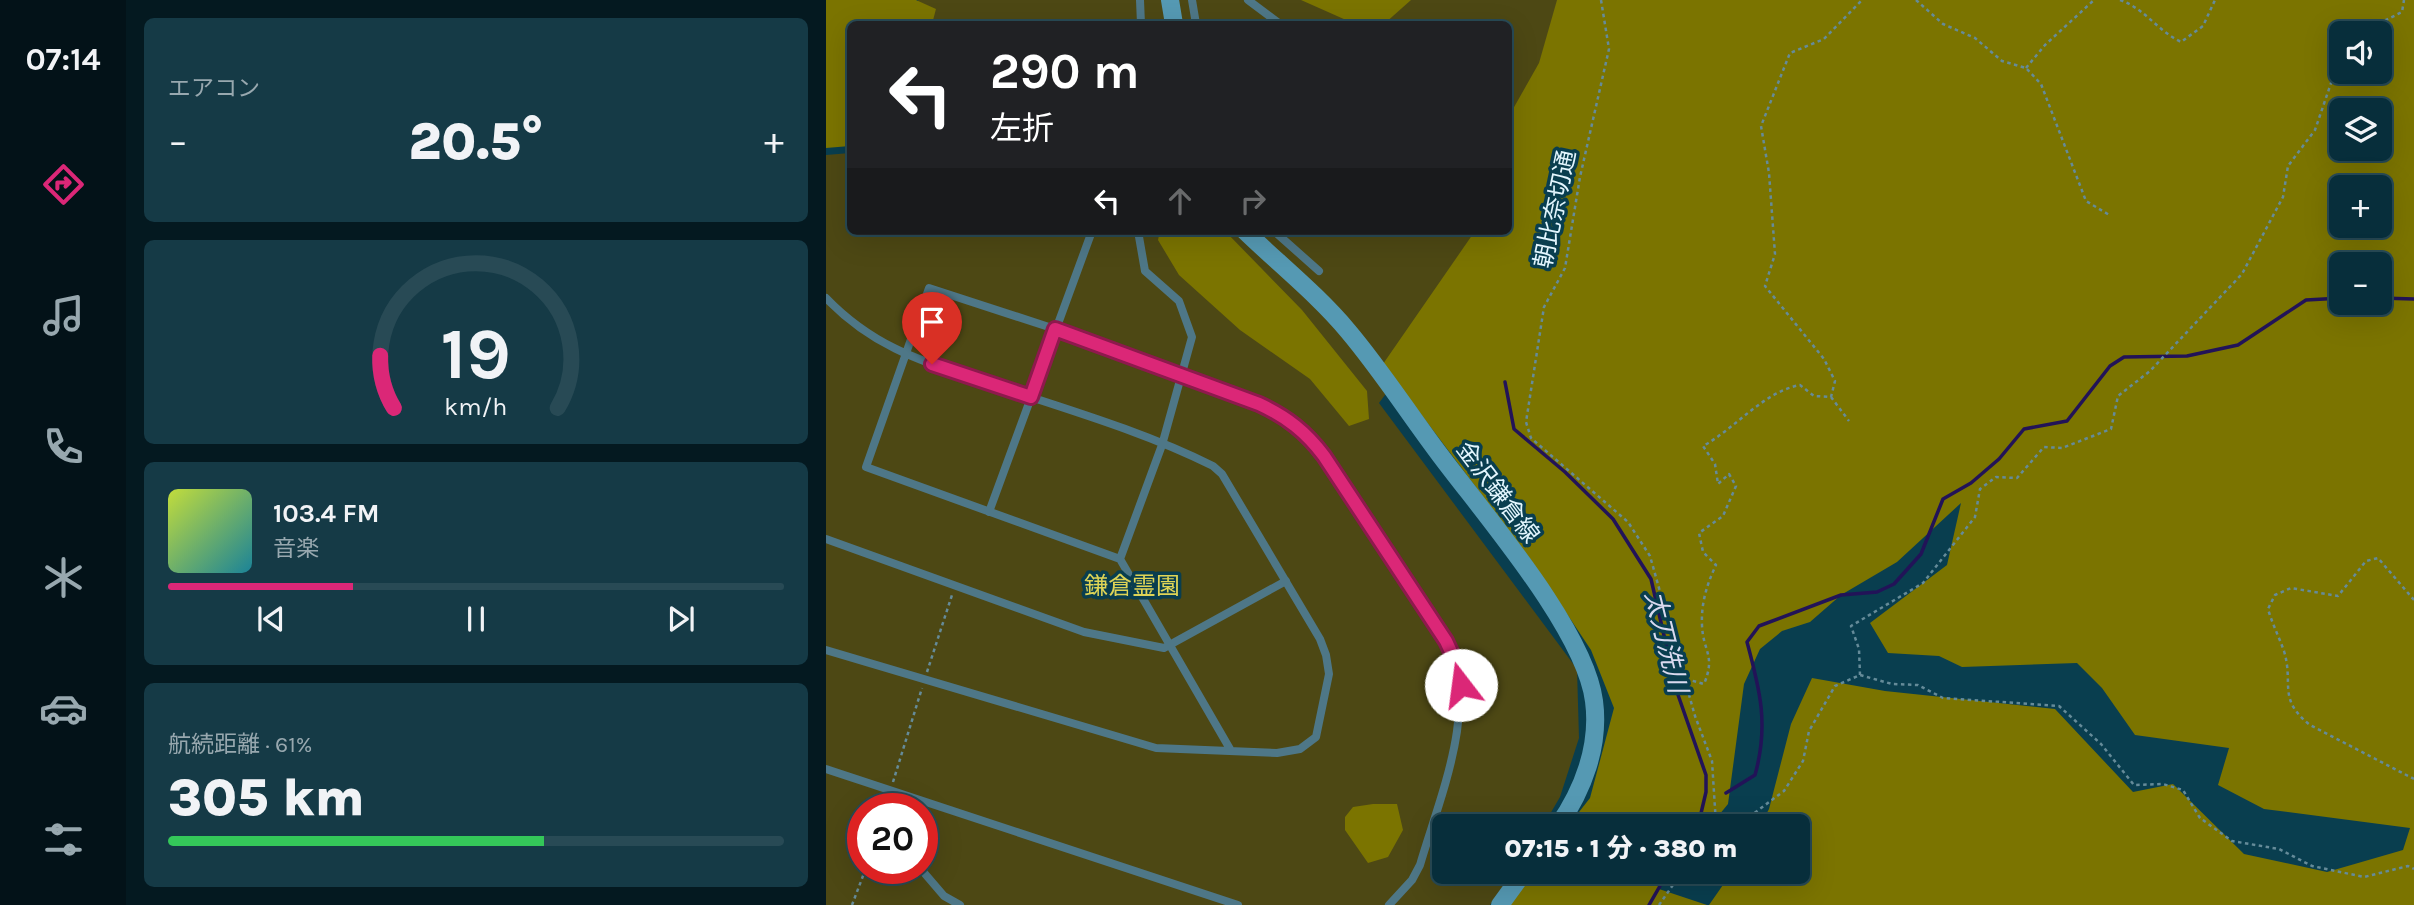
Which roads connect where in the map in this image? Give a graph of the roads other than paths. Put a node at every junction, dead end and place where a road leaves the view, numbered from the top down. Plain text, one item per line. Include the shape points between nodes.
1 (1140, 0) edge
2 (1170, 0) edge
3 (1192, 0) edge
4 (1248, 0) edge
5 (1141, 21) edge
6 (1174, 21) edge
7 (1196, 21) edge
8 (1276, 21) edge
9 (1090, 235) edge
10 (1139, 235) edge
11 (1249, 235) edge
12 (1278, 235) edge
13 (1319, 271) dead end
14 (826, 298) edge
15 (1055, 329) junction
16 (907, 355) junction
17 (1181, 377) junction
18 (1031, 397) junction
19 (1162, 445) junction
20 (989, 512) junction
21 (826, 540) edge
22 (1120, 559) junction
23 (1286, 581) junction
24 (1171, 647) junction
25 (826, 650) edge
26 (1230, 750) junction
27 (826, 769) edge
28 (897, 793) edge
29 (938, 807) edge
30 (1565, 814) edge
31 (934, 884) edge
32 (1515, 884) edge
33 (960, 905) edge
34 (1238, 905) edge
35 (1389, 905) edge
36 (1500, 905) edge

1 - 5 lane
2 - 6 main road
3 - 7 lane
4 - 8 lane
9 - 15 lane
10 - 17 lane via 1145,271 1179,302 1189,324 1190,350
11 - 30 main road, 金沢鎌倉線 via 1348,330 1541,591 1580,659 1594,700 1593,742 1589,766
12 - 13 lane
14 - 16 lane via 877,342
15 - 16 lane via 929,288
15 - 17 lane
15 - 18 lane
16 - 18 lane
16 - 20 lane via 866,467
17 - 19 lane
17 - 35 lane via 1259,404 1301,428 1454,654 1461,685 1457,730 1420,865
18 - 19 lane
18 - 20 lane
19 - 22 lane
19 - 23 lane via 1200,459 1222,474
20 - 22 lane
21 - 24 lane via 1084,632
22 - 24 lane
23 - 24 lane
23 - 26 lane via 1326,655 1329,674 1316,737 1300,749 1278,753
24 - 26 lane
25 - 26 lane via 1156,748
27 - 28 lane
29 - 34 lane
31 - 33 lane
32 - 36 main road

